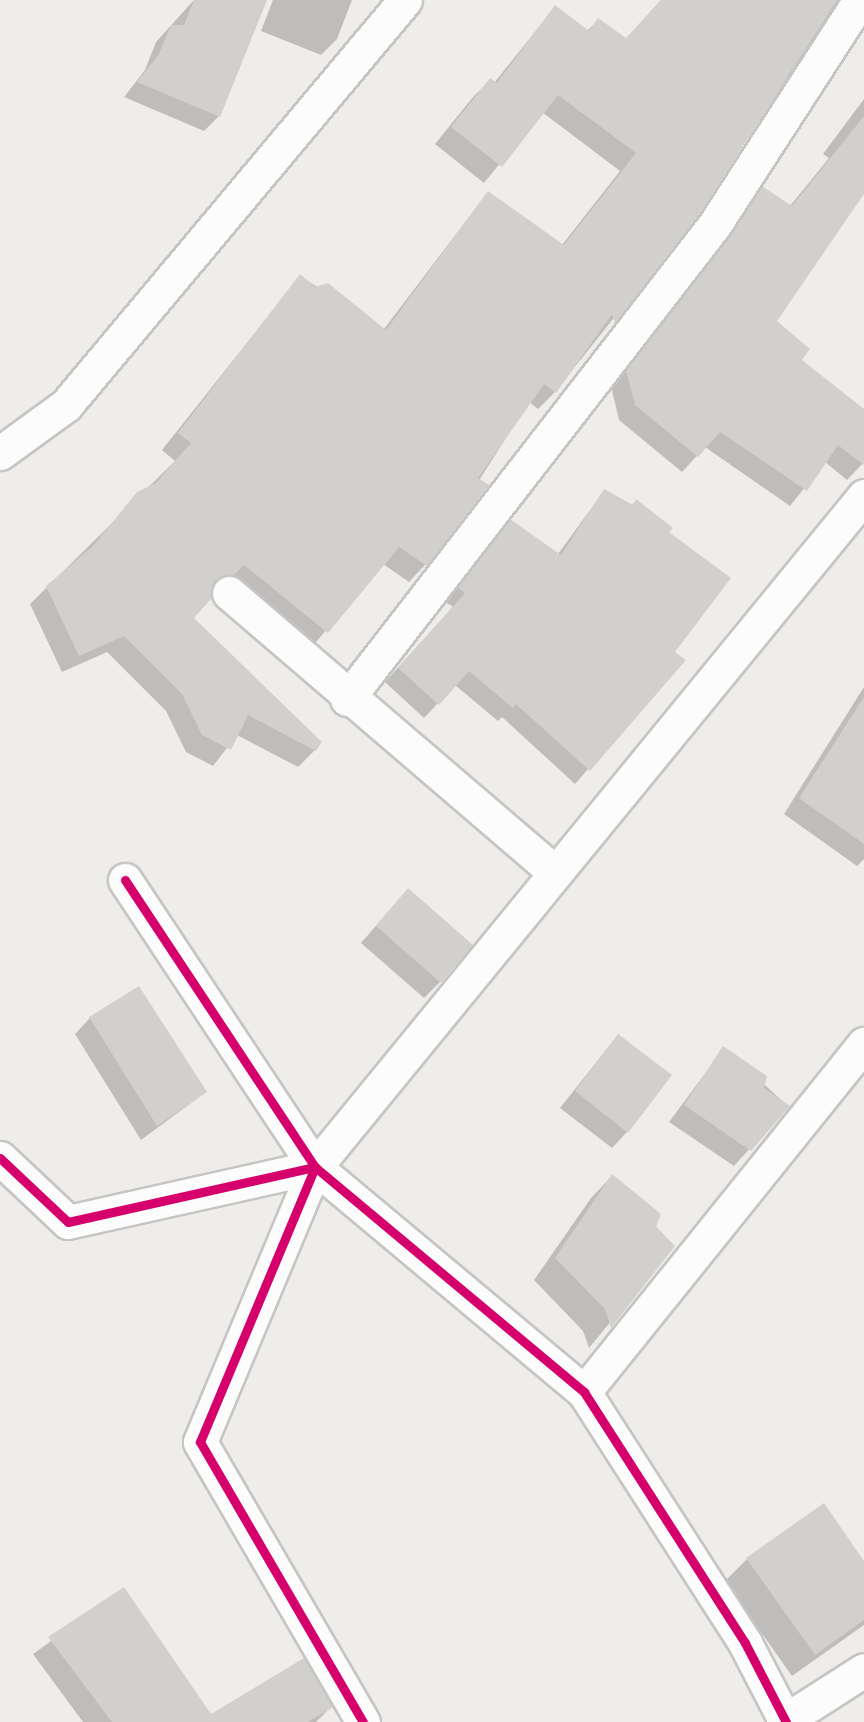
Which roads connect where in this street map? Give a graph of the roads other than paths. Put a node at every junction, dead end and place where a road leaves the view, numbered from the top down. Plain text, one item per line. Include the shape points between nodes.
1 (405, 0) edge
2 (860, 0) edge
3 (0, 453) edge
4 (864, 496) edge
5 (229, 593) dead end
6 (347, 699) junction
7 (553, 871) junction
8 (125, 880) dead end
9 (864, 1044) edge
10 (0, 1158) edge
11 (315, 1167) junction
12 (584, 1392) junction
13 (864, 1670) edge
14 (363, 1722) edge
15 (784, 1722) edge

1 - 3 street via 66,405
2 - 6 street via 715,224
4 - 7 street
5 - 6 street
6 - 7 street
7 - 11 street
8 - 11 street
9 - 12 street
10 - 11 street via 68,1222
11 - 12 street
11 - 14 street via 200,1442
12 - 15 street via 745,1643
13 - 15 street

